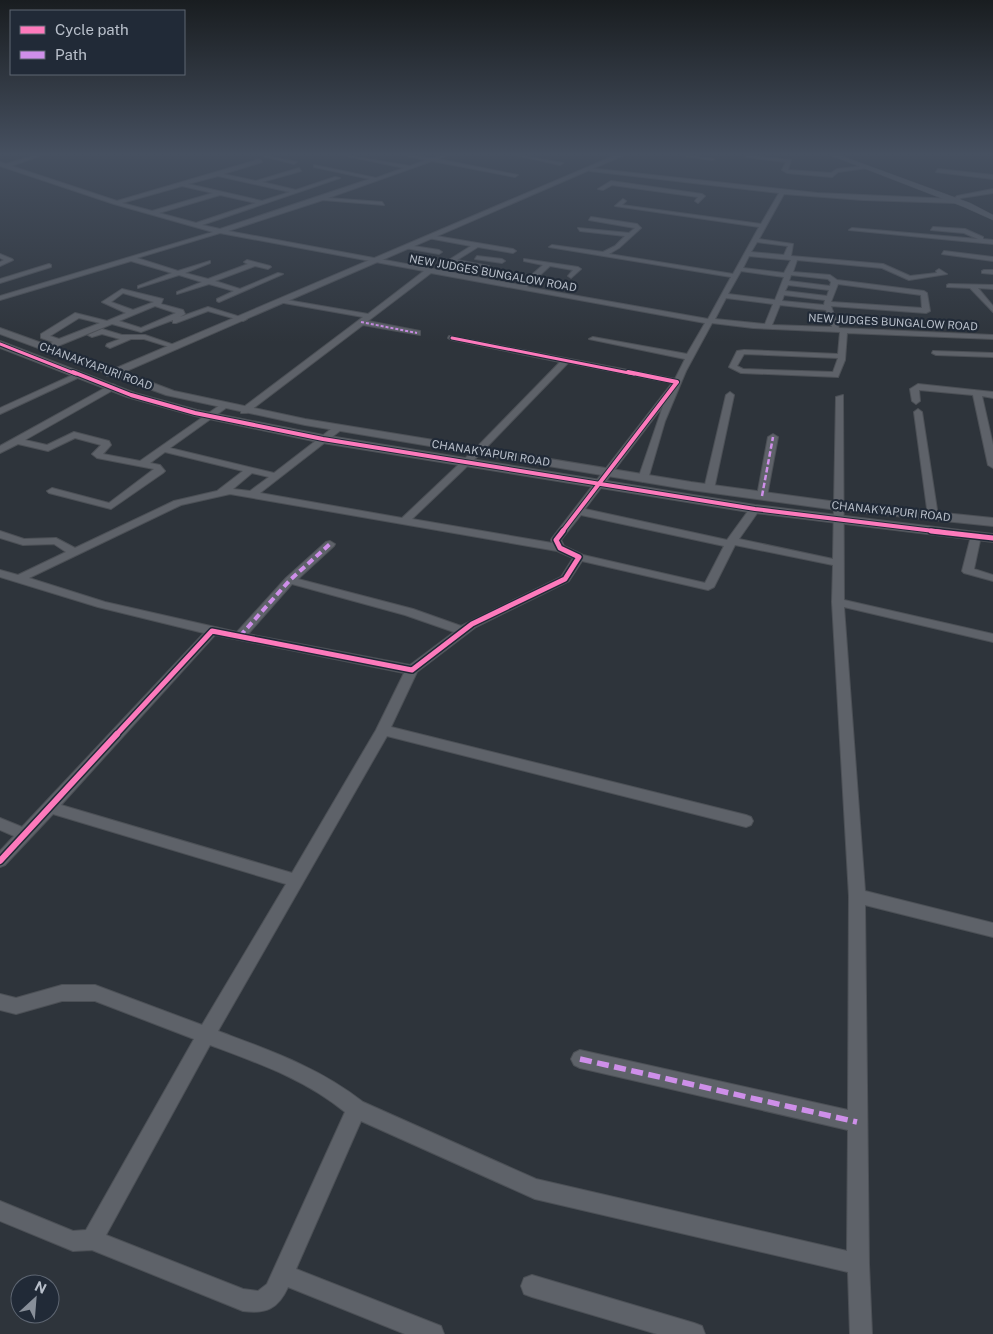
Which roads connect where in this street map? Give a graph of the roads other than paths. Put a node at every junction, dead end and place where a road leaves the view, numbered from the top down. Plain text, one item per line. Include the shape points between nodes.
1 (168, 217) edge
2 (219, 217) edge
3 (262, 217) edge
4 (476, 217) edge
5 (692, 217) edge
6 (768, 217) edge
7 (591, 219) dead end
8 (704, 219) joint
9 (196, 225) junction
10 (763, 226) junction
11 (580, 229) dead end
12 (933, 229) dead end
13 (852, 230) dead end
14 (218, 231) junction
15 (630, 235) junction
16 (430, 237) junction
17 (755, 240) junction
18 (992, 243) edge
19 (477, 245) junction
20 (598, 245) dead end
21 (552, 246) dead end
22 (407, 247) junction
23 (618, 248) junction
24 (513, 250) dead end
25 (439, 252) dead end
26 (944, 253) dead end
27 (604, 254) junction
28 (747, 254) junction
29 (460, 255) junction
30 (0, 256) edge
31 (129, 258) junction
32 (790, 259) junction
33 (993, 259) edge
34 (526, 260) dead end
35 (244, 261) dead end
36 (373, 261) junction
37 (208, 262) dead end
38 (502, 262) dead end
39 (0, 264) edge
40 (254, 264) junction
41 (548, 264) junction
42 (50, 266) dead end
43 (268, 267) dead end
44 (487, 267) dead end
45 (739, 269) junction
46 (884, 270) dead end
47 (429, 271) junction
48 (940, 271) dead end
49 (4, 272) dead end
50 (984, 272) dead end
51 (993, 272) edge
52 (178, 273) junction
53 (280, 274) dead end
54 (571, 276) dead end
55 (735, 276) junction
56 (15, 277) junction
57 (786, 277) junction
58 (0, 281) edge
59 (28, 282) dead end
60 (208, 282) junction
61 (834, 285) junction
62 (523, 286) junction
63 (949, 286) dead end
64 (972, 286) junction
65 (140, 287) dead end
66 (993, 287) edge
67 (893, 289) junction
68 (240, 291) junction
69 (912, 291) junction
70 (780, 292) junction
71 (179, 293) dead end
72 (723, 296) junction
73 (1, 297) edge
74 (219, 300) dead end
75 (284, 301) junction
76 (776, 303) junction
77 (155, 304) junction
78 (828, 304) junction
79 (890, 308) junction
80 (993, 310) edge
81 (133, 313) junction
82 (368, 316) junction
83 (243, 319) junction
84 (710, 321) junction
85 (110, 322) junction
86 (360, 322) junction
87 (768, 326) junction
88 (840, 330) junction
89 (0, 331) edge
90 (150, 332) dead end
91 (417, 333) dead end
92 (130, 337) junction
93 (993, 337) edge
94 (452, 338) dead end
95 (593, 339) dead end
96 (971, 343) dead end
97 (0, 344) edge
98 (110, 346) dead end
99 (53, 347) junction
100 (176, 347) junction
101 (936, 354) dead end
102 (980, 355) junction
103 (993, 355) edge
104 (841, 356) junction
105 (690, 357) junction
106 (566, 360) junction
107 (115, 373) junction
108 (80, 375) junction
109 (94, 380) junction
110 (677, 382) junction
111 (112, 387) junction
112 (977, 394) junction
113 (730, 395) dead end
114 (993, 395) edge
115 (840, 397) dead end
116 (916, 401) dead end
117 (223, 406) junction
118 (244, 410) junction
119 (0, 411) edge
120 (918, 412) dead end
121 (210, 416) junction
122 (982, 416) junction
123 (993, 417) edge
124 (338, 428) junction
125 (773, 437) dead end
126 (323, 439) junction
127 (17, 441) junction
128 (991, 445) edge
129 (163, 449) junction
130 (0, 450) edge
131 (478, 451) junction
132 (463, 463) junction
133 (142, 464) junction
134 (993, 465) edge
135 (250, 470) junction
136 (606, 472) junction
137 (276, 476) junction
138 (644, 478) junction
139 (598, 484) junction
140 (709, 489) junction
141 (52, 491) dead end
142 (220, 493) junction
143 (254, 494) junction
144 (762, 496) junction
145 (755, 509) junction
146 (578, 511) junction
147 (837, 513) junction
148 (933, 516) junction
149 (404, 521) junction
150 (993, 522) edge
151 (0, 534) edge
152 (976, 536) junction
153 (993, 538) edge
154 (732, 543) junction
155 (330, 544) dead end
156 (560, 548) junction
157 (74, 553) junction
158 (578, 557) junction
159 (838, 563) junction
160 (0, 573) edge
161 (993, 578) edge
162 (19, 579) junction
163 (290, 580) junction
164 (838, 602) junction
165 (212, 630) junction
166 (463, 631) junction
167 (240, 636) junction
168 (993, 638) edge
169 (412, 670) junction
170 (383, 730) junction
171 (49, 807) junction
172 (746, 821) dead end
173 (0, 824) edge
174 (25, 834) junction
175 (0, 861) edge
176 (296, 881) junction
177 (857, 896) junction
178 (993, 930) edge
179 (0, 1002) edge
180 (206, 1035) junction
181 (580, 1060) dead end
182 (356, 1109) junction
183 (858, 1122) junction
184 (0, 1211) edge
185 (92, 1240) junction
186 (858, 1264) junction
187 (283, 1274) junction
188 (532, 1286) dead end
189 (433, 1334) edge
190 (694, 1334) edge
191 (861, 1334) edge

1 - 9 street, NEW JUDGES BUNGALOW ROAD
2 - 9 street
3 - 14 street
4 - 16 street
5 - 8 street
6 - 10 street
7 - 15 street via 637,226
8 - 10 street
9 - 14 street, NEW JUDGES BUNGALOW ROAD
10 - 17 street
11 - 15 street
12 - 18 street via 965,231
13 - 18 street
14 - 31 street
14 - 36 street, NEW JUDGES BUNGALOW ROAD
15 - 23 street
16 - 19 street
16 - 22 street
17 - 28 street
17 - 32 street via 791,245
19 - 24 street
19 - 29 street
20 - 23 street
21 - 27 street
22 - 25 street
22 - 36 street
23 - 27 street
26 - 33 street
27 - 55 street
28 - 32 street
28 - 45 street
29 - 38 street
29 - 44 street via 451,261
30 - 39 street via 10,260
31 - 52 street
31 - 73 street
32 - 48 street via 883,266 909,278 944,274
32 - 57 street
34 - 41 street
35 - 40 street
36 - 47 street, NEW JUDGES BUNGALOW ROAD
36 - 75 street
37 - 52 street
40 - 43 street
40 - 60 street
41 - 54 street via 578,270
41 - 62 street
42 - 56 street
45 - 55 street
45 - 57 street
46 - 69 street via 905,282
47 - 62 street, NEW JUDGES BUNGALOW ROAD
47 - 82 street
49 - 56 street
50 - 51 street
52 - 60 street
52 - 65 street
53 - 68 street
55 - 72 street
56 - 58 street
56 - 59 street
57 - 61 street
57 - 70 street
60 - 68 street
60 - 71 street
61 - 67 street via 848,280
61 - 78 street
62 - 84 street, NEW JUDGES BUNGALOW ROAD via 554,288
63 - 64 street
64 - 66 street
64 - 80 street
67 - 69 street
67 - 79 street
68 - 74 street
69 - 79 street via 924,293 926,311
70 - 76 street
70 - 78 street
72 - 76 street
72 - 84 street
75 - 82 street
75 - 83 street
76 - 78 street
76 - 87 street
77 - 81 street
77 - 81 street via 160,301 122,291 106,302
77 - 85 street via 181,314 141,330
78 - 79 street
78 - 88 street
81 - 85 street
82 - 86 street
83 - 90 street via 205,309
83 - 100 street
84 - 87 street, NEW JUDGES BUNGALOW ROAD
84 - 105 street
85 - 99 street
85 - 99 street via 74,316 44,336
86 - 91 street
86 - 118 street
87 - 88 street, NEW JUDGES BUNGALOW ROAD
88 - 93 street, NEW JUDGES BUNGALOW ROAD
88 - 104 street
89 - 99 street, CHANAKYAPURI ROAD
92 - 98 street
92 - 99 street via 102,331
92 - 100 street via 145,337
94 - 106 street
95 - 105 street
96 - 102 street
97 - 108 street
99 - 107 street, CHANAKYAPURI ROAD
100 - 107 street
101 - 102 street
102 - 103 street
104 - 104 street via 839,371 828,376 741,371 733,367 740,353 744,352
105 - 110 street
106 - 110 street
106 - 131 street
107 - 109 street
107 - 117 street, CHANAKYAPURI ROAD via 170,393
108 - 109 street
108 - 119 street
109 - 111 street
110 - 136 street
110 - 138 street
111 - 121 street
111 - 127 street
112 - 114 street
112 - 116 street via 918,387 914,389
112 - 122 street
113 - 140 street
115 - 147 street
117 - 118 street, CHANAKYAPURI ROAD
117 - 121 street
118 - 124 street, CHANAKYAPURI ROAD
120 - 148 street
121 - 126 street
121 - 129 street
122 - 123 street
122 - 128 street
124 - 126 street
124 - 131 street, CHANAKYAPURI ROAD
125 - 144 street
126 - 132 street
126 - 137 street
127 - 130 street
127 - 133 street via 48,448 78,436 106,443 97,454 100,456
128 - 134 street
129 - 133 street
129 - 135 street
131 - 132 street
131 - 136 street, CHANAKYAPURI ROAD
132 - 139 street
132 - 149 street
133 - 141 street via 157,467 160,471 111,506
135 - 137 street
135 - 142 street
136 - 138 street, CHANAKYAPURI ROAD
136 - 139 street
137 - 143 street
138 - 140 street, CHANAKYAPURI ROAD
139 - 145 street
139 - 146 street
140 - 144 street, CHANAKYAPURI ROAD
142 - 143 street
142 - 157 street via 178,503
143 - 149 street
144 - 147 street, CHANAKYAPURI ROAD
145 - 147 street
145 - 154 street
146 - 154 street
146 - 156 street via 556,540
147 - 148 street, CHANAKYAPURI ROAD
147 - 152 street
147 - 159 street
148 - 150 street, CHANAKYAPURI ROAD
149 - 156 street
151 - 157 street via 23,542 56,541
152 - 153 street
152 - 161 street via 968,571
154 - 158 street via 708,587
154 - 159 street
155 - 163 street
156 - 158 street
157 - 162 street
158 - 166 street via 565,579
159 - 164 street
160 - 162 street
162 - 165 street via 102,605
163 - 166 street via 409,612
163 - 167 street
164 - 168 street
164 - 177 street
165 - 167 street
165 - 171 street
166 - 169 street
167 - 169 street
169 - 170 street
170 - 172 street
170 - 176 street
171 - 174 street
171 - 176 street
173 - 174 street
174 - 175 street
176 - 180 street
177 - 178 street
177 - 183 street
179 - 180 street via 16,1006 62,993 95,993
180 - 182 street via 291,1067 334,1091
180 - 185 street
181 - 183 street
182 - 186 street via 535,1188
182 - 187 street
183 - 186 street
184 - 185 street via 73,1241
185 - 187 street via 243,1300 261,1302 275,1292
186 - 191 street
187 - 189 street
188 - 190 street

